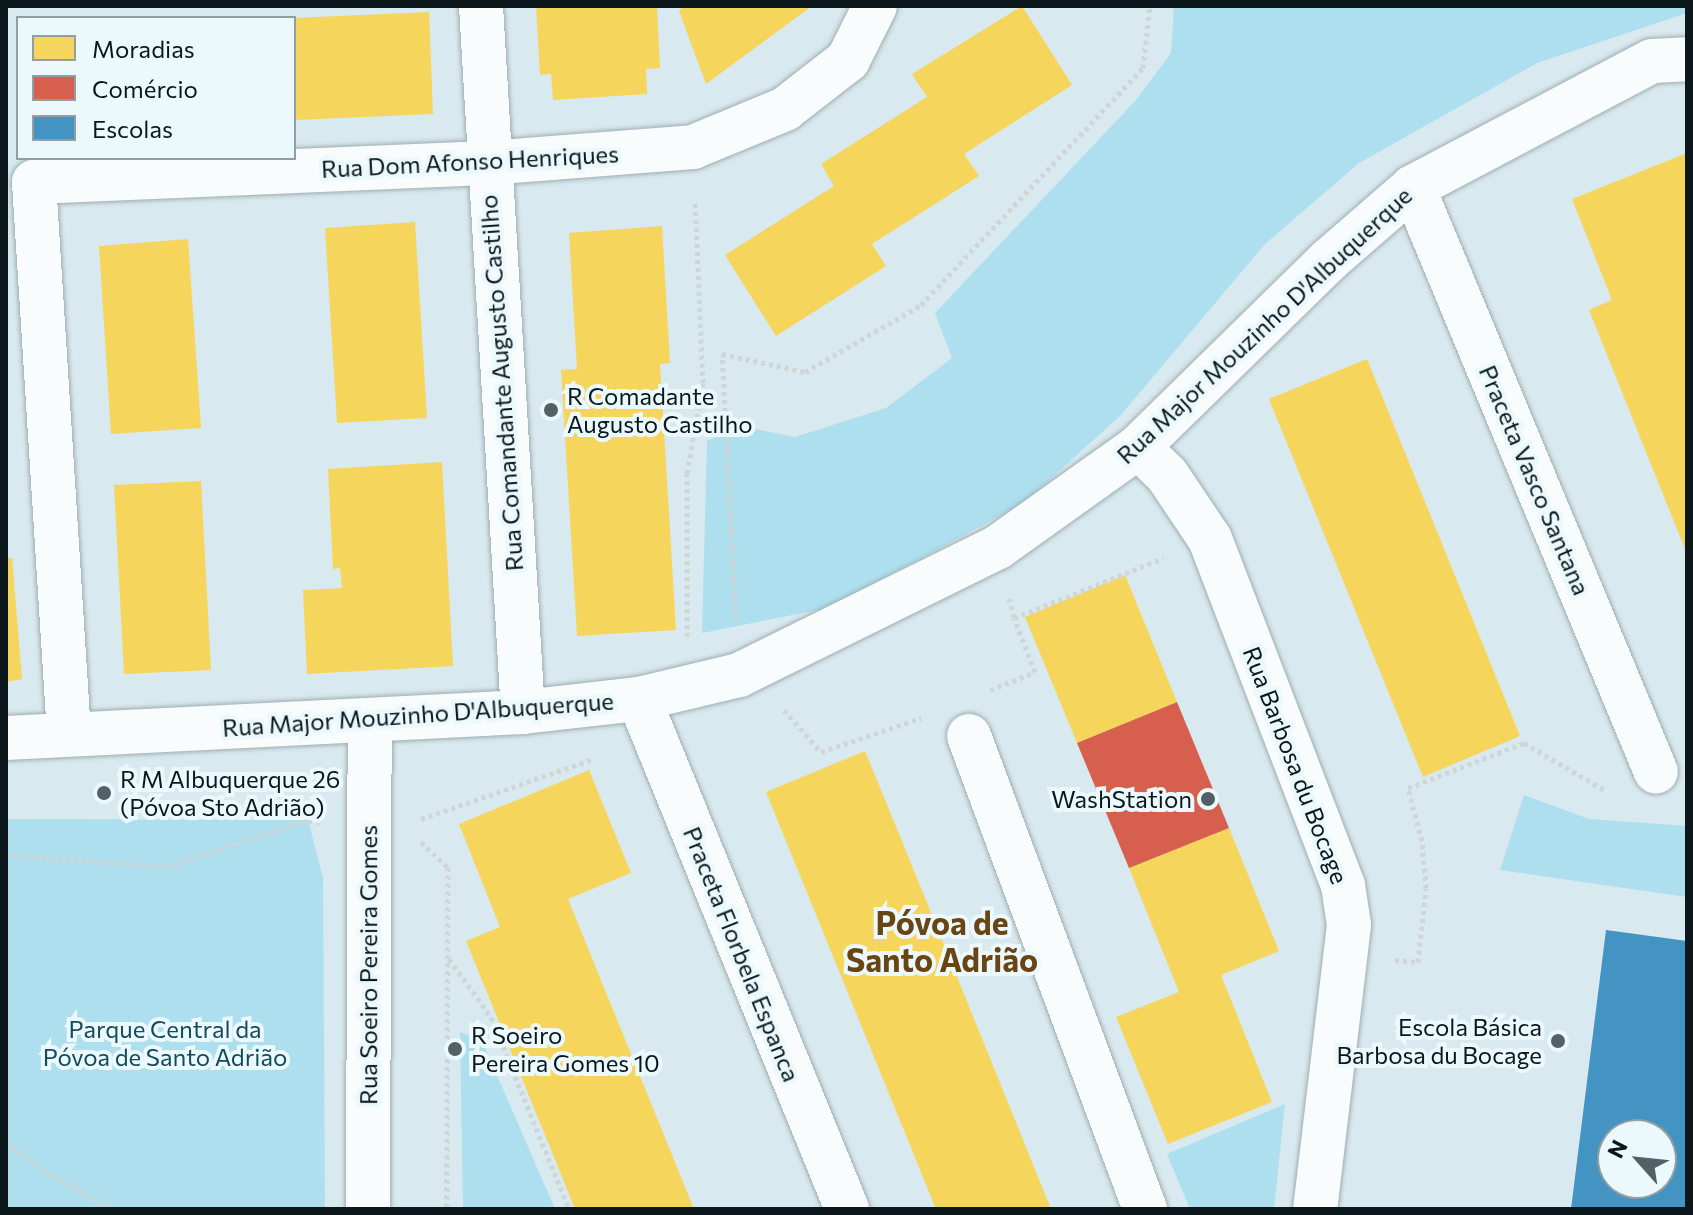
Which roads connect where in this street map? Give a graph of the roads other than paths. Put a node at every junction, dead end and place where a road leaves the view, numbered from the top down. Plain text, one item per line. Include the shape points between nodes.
1 (481, 6) edge
2 (875, 6) edge
3 (1687, 59) edge
4 (487, 163) junction
5 (1413, 187) junction
6 (1138, 447) junction
7 (639, 699) junction
8 (523, 712) junction
9 (370, 721) junction
10 (69, 734) junction
11 (969, 736) dead end
12 (6, 738) edge
13 (1656, 772) dead end
14 (368, 1209) edge
15 (847, 1209) edge
16 (1145, 1209) edge
17 (1315, 1209) edge

1 - 4 street, Rua Comandante Augusto Castilho
2 - 4 street, Rua Dom Afonso Henriques via 848,60 785,109 693,147
3 - 5 street, Rua Major Mouzinho D'Albuquerque via 1652,61
4 - 8 street, Rua Comandante Augusto Castilho
4 - 10 street, Rua Dom Afonso Henriques via 34,182
5 - 6 street, Rua Major Mouzinho D'Albuquerque via 1329,260
5 - 13 street, Praceta Vasco Santana
6 - 7 street, Rua Major Mouzinho D'Albuquerque via 998,547 739,675
6 - 17 street, Rua Barbosa du Bocage via 1167,475 1210,539 1343,885 1349,925
7 - 8 street, Rua Major Mouzinho D'Albuquerque
7 - 15 street, Praceta Florbela Espanca
8 - 9 street, Rua Major Mouzinho D'Albuquerque
9 - 10 street, Rua Major Mouzinho D'Albuquerque
9 - 14 street, Rua Soeiro Pereira Gomes via 385,827
10 - 12 street, Rua Major Mouzinho D'Albuquerque
11 - 16 street

